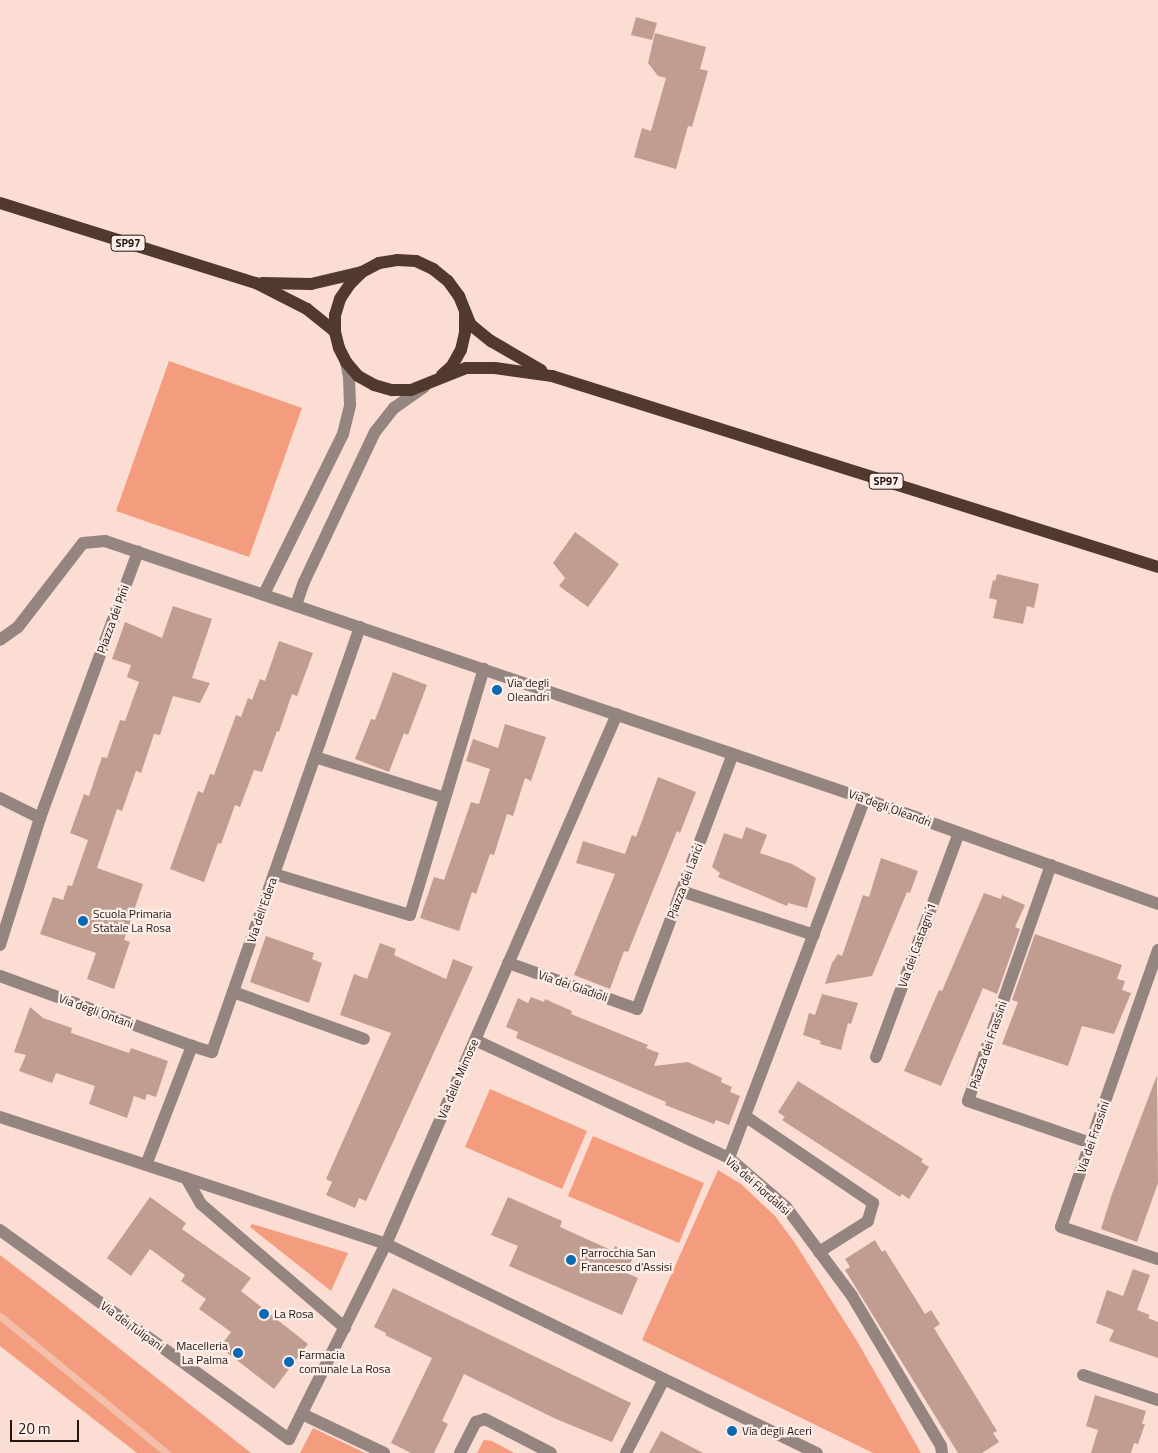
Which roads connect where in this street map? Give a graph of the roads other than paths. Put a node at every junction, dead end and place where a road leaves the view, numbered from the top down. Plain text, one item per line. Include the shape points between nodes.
1 (0, 203) edge
2 (362, 272) junction
3 (256, 283) junction
4 (465, 314) junction
5 (335, 332) junction
6 (346, 362) junction
7 (552, 376) junction
8 (433, 381) junction
9 (138, 551) junction
10 (1158, 566) edge
11 (264, 594) junction
12 (296, 605) junction
13 (360, 627) junction
14 (0, 640) edge
15 (484, 669) junction
16 (617, 714) junction
17 (733, 754) junction
18 (315, 757) junction
19 (0, 798) edge
20 (445, 798) junction
21 (866, 799) junction
22 (40, 818) junction
23 (959, 833) junction
24 (1050, 865) junction
25 (274, 874) junction
26 (682, 891) junction
27 (1158, 904) edge
28 (814, 935) junction
29 (0, 945) edge
30 (1158, 950) edge
31 (508, 963) junction
32 (0, 976) edge
33 (233, 992) junction
34 (637, 1009) joint
35 (364, 1039) dead end
36 (475, 1040) junction
37 (192, 1046) junction
38 (876, 1057) dead end
39 (745, 1116) junction
40 (0, 1117) edge
41 (1091, 1143) junction
42 (729, 1158) junction
43 (146, 1165) junction
44 (186, 1178) junction
45 (0, 1230) edge
46 (386, 1244) junction
47 (819, 1252) junction
48 (1158, 1259) edge
49 (345, 1328) junction
50 (1084, 1375) dead end
51 (664, 1379) junction
52 (1158, 1400) edge
53 (302, 1414) junction
54 (289, 1439) joint
55 (944, 1451) edge
56 (384, 1453) edge
57 (460, 1453) edge
58 (551, 1453) edge
59 (626, 1453) edge
60 (817, 1453) edge

1 - 3 main road, SP97
2 - 3 main road, SP97 via 311,284
2 - 4 main road via 378,263 397,260 425,265 448,281 459,296
2 - 5 main road via 340,299 335,315
3 - 5 main road, SP97 via 308,309
4 - 7 main road, SP97 via 471,325 491,341
4 - 8 main road via 460,350 452,366
5 - 6 main road via 338,348
6 - 8 main road via 358,376 392,390 411,390
6 - 11 street via 350,406 344,434
7 - 8 main road, SP97 via 466,368
7 - 10 main road, SP97
8 - 12 street via 394,408 376,432
9 - 11 street, Via degli Oleandri
9 - 14 street via 105,541 83,543 18,627
9 - 22 street, Piazza dei Pini
11 - 12 street, Via degli Oleandri
12 - 13 street, Via degli Oleandri
13 - 15 street, Via degli Oleandri
13 - 18 street, Via dell'Edera
15 - 16 street, Via degli Oleandri
15 - 20 street
16 - 17 street, Via degli Oleandri
16 - 31 street, Via delle Mimose
17 - 21 street, Via degli Oleandri
17 - 26 street, Piazza dei Larici
18 - 20 street
18 - 25 street, Via dell'Edera
19 - 22 street
20 - 25 street via 410,915
21 - 23 street, Via degli Oleandri
21 - 28 street
22 - 29 street, Piazza dei Pini
23 - 24 street, Via degli Oleandri
23 - 38 street, Via dei Castagni 1
24 - 27 street, Via degli Oleandri
24 - 41 street, Piazza dei Frassini via 968,1101
25 - 33 street, Via dell'Edera
26 - 28 street
26 - 34 street, Piazza dei Larici
28 - 39 street
30 - 41 street, Via dei Frassini
31 - 34 street, Via dei Gladioli
31 - 36 street, Via delle Mimose
32 - 37 street, Via degli Ontani
33 - 35 street
33 - 37 street, Via dell'Edera via 212,1052
36 - 42 street, Via dei Fiordalisi
36 - 46 street, Via delle Mimose
37 - 43 street
39 - 42 street
39 - 47 street via 873,1203 868,1221
40 - 43 street
41 - 48 street, Via dei Frassini via 1061,1227
42 - 47 street, Via dei Fiordalisi via 786,1207
43 - 44 street
44 - 46 street
44 - 49 street via 201,1204
45 - 54 street, Via dei Tulipani
46 - 49 street, Via delle Mimose
46 - 51 street
47 - 55 street, Via dei Fiordalisi via 852,1296
49 - 53 street, Via delle Mimose
50 - 52 street
51 - 59 street
51 - 60 street
53 - 54 street, Via delle Mimose
53 - 56 street
57 - 58 street via 476,1422 485,1420

